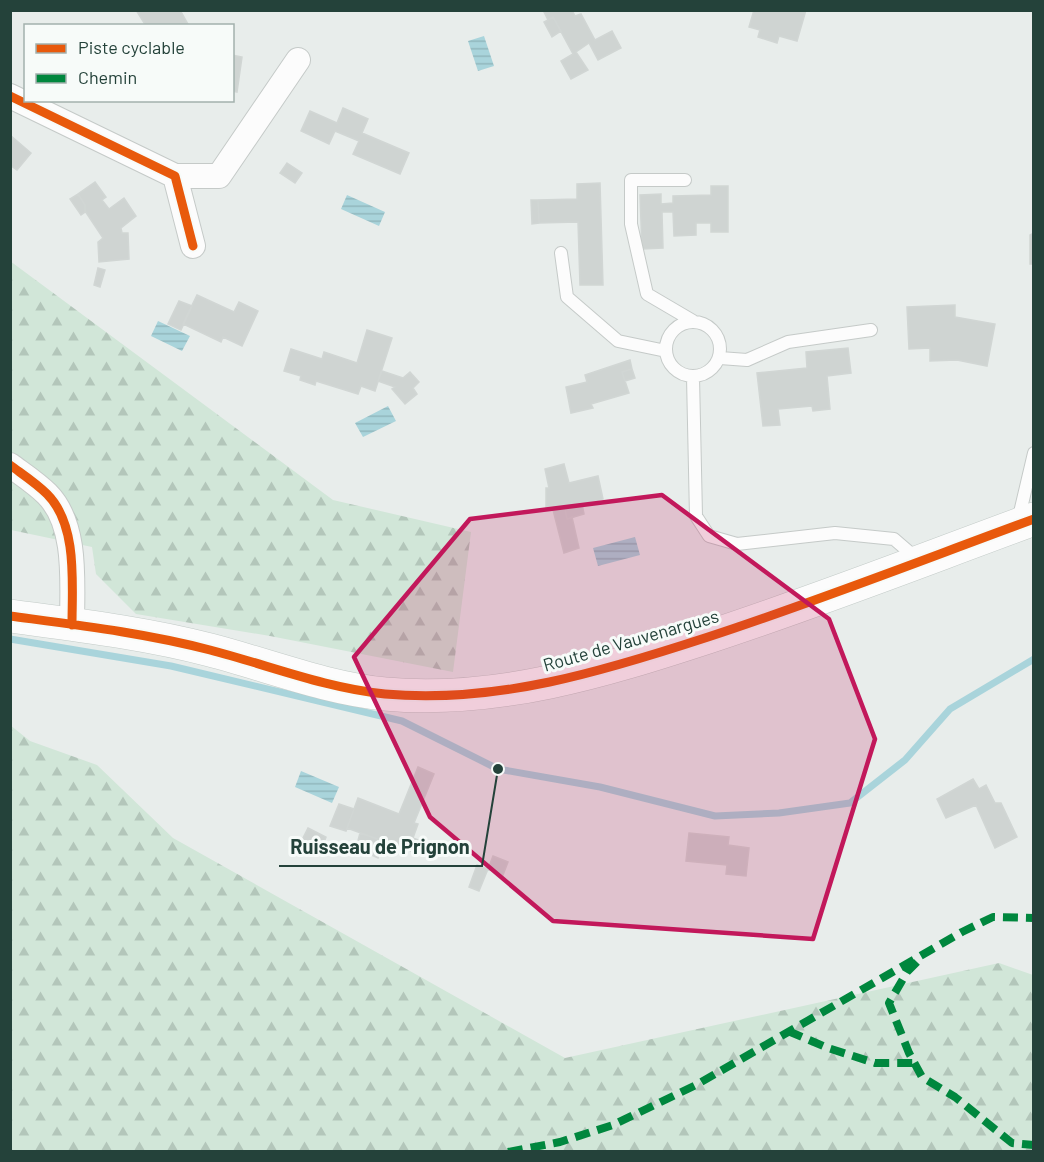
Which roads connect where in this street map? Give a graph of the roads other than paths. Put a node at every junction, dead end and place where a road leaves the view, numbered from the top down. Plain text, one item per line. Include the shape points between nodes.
1 (298, 60) dead end
2 (10, 96) edge
3 (176, 176) junction
4 (685, 180) dead end
5 (193, 246) dead end
6 (561, 254) dead end
7 (693, 321) junction
8 (871, 330) dead end
9 (666, 351) junction
10 (720, 358) junction
11 (693, 377) junction
12 (1034, 453) edge
13 (10, 465) edge
14 (1025, 522) edge
15 (920, 561) junction
16 (10, 616) edge
17 (72, 625) junction

1 - 3 street via 219,176
2 - 3 street
3 - 5 street
4 - 7 lane via 631,180 631,224 647,294
6 - 9 lane via 567,297 618,342
7 - 9 lane via 677,326 666,340
7 - 10 lane via 710,326 720,340
8 - 10 lane via 788,342 747,360
9 - 11 lane via 666,358 677,372
10 - 11 lane via 710,372
11 - 15 lane via 696,516 709,536 737,544 835,534 894,539
12 - 14 lane
13 - 17 street via 49,495 67,531 72,560
14 - 15 main road, Route de Vauvenargues
15 - 17 main road, Route de Vauvenargues via 767,618 635,661 506,691 455,695 386,694 327,684 157,637
16 - 17 main road, Route de Vauvenargues

